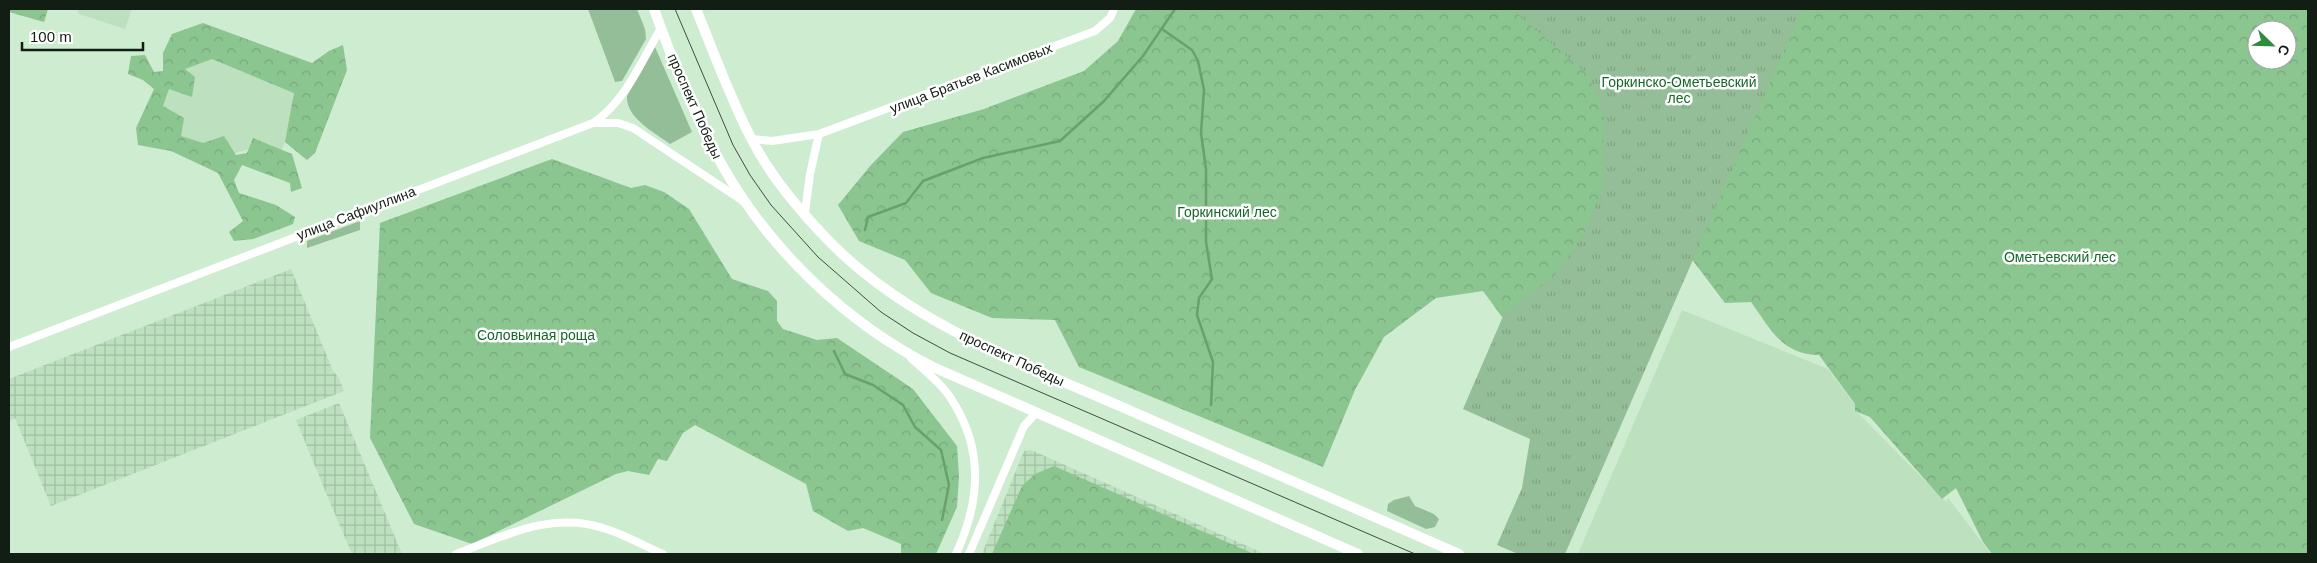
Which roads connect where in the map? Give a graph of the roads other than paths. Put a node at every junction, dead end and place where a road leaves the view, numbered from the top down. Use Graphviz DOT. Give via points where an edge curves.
graph roads {
  1 [pos="654,9"];
  2 [pos="696,9"];
  3 [pos="1114,9"];
  4 [pos="661,28"];
  5 [pos="593,123"];
  6 [pos="819,134"];
  7 [pos="752,139"];
  8 [pos="746,203"];
  9 [pos="805,213"];
  10 [pos="9,347"];
  11 [pos="906,353"];
  12 [pos="1037,412"];
  13 [pos="456,554"];
  14 [pos="663,554"];
  15 [pos="956,554"];
  16 [pos="969,554"];
  17 [pos="1358,554"];
  18 [pos="1459,554"];
  1 -- 4 [label="main road, проспект Победы"];
  2 -- 7 [label="main road, проспект Победы"];
  3 -- 6 [label="street, улица Братьев Касимовых" via="1110,18 1096,31"];
  4 -- 5 [label="street, улица Сафиуллина" via="619,99"];
  4 -- 8 [label="main road, проспект Победы" via="690,101 722,165"];
  5 -- 8 [label="street" via="618,123 633,128"];
  5 -- 10 [label="street, улица Сафиуллина"];
  6 -- 7 [label="street, улица Братьев Касимовых" via="772,141"];
  6 -- 9 [label="street"];
  7 -- 9 [label="main road, проспект Победы"];
  8 -- 11 [label="main road, проспект Победы" via="805,274 839,305"];
  9 -- 18 [label="main road, проспект Победы" via="836,248 885,289 952,330 1034,369"];
  11 -- 12 [label="main road, проспект Победы"];
  11 -- 15 [label="street" via="949,396 974,450 977,483 971,514"];
  12 -- 16 [label="street" via="1024,426"];
  12 -- 17 [label="main road, проспект Победы"];
  13 -- 14 [label="street" via="540,524 566,522 603,528"];
}
